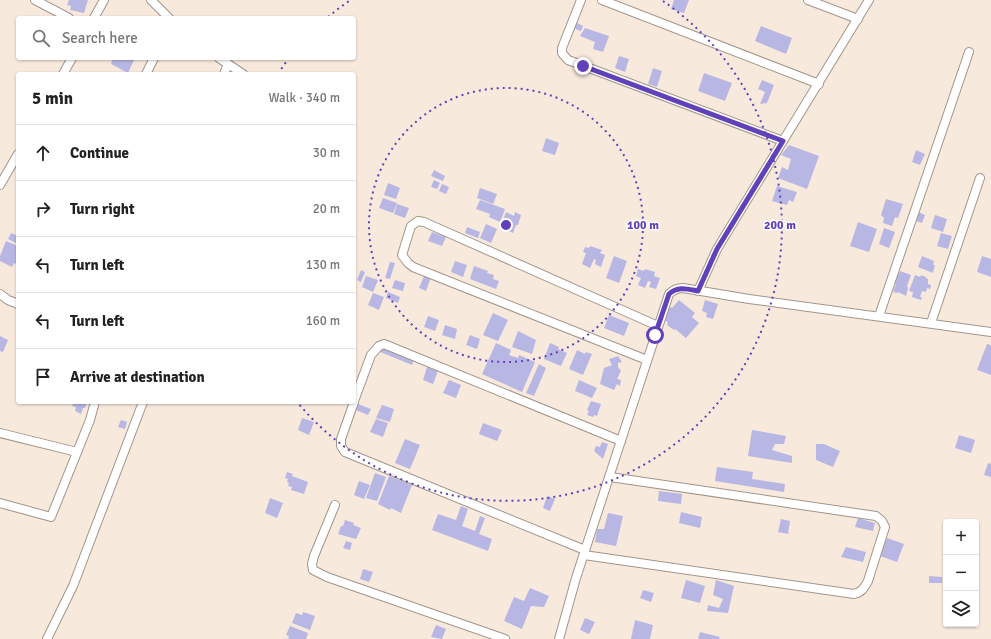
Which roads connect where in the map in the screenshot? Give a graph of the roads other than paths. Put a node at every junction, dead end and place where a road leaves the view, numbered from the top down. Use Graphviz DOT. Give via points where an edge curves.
graph roads {
  1 [pos="35,0"];
  2 [pos="104,0"];
  3 [pos="151,0"];
  4 [pos="581,0"];
  5 [pos="602,0"];
  6 [pos="808,0"];
  7 [pos="870,0"];
  8 [pos="65,16"];
  9 [pos="95,16"];
  10 [pos="167,16"];
  11 [pos="858,19"];
  12 [pos="970,52"];
  13 [pos="71,60"];
  14 [pos="153,60"];
  15 [pos="223,60"];
  16 [pos="228,64"];
  17 [pos="65,72"];
  18 [pos="147,72"];
  19 [pos="225,72"];
  20 [pos="240,72"];
  21 [pos="818,84"];
  22 [pos="783,141"];
  23 [pos="16,157"];
  24 [pos="980,178"];
  25 [pos="0,185"];
  26 [pos="698,291"];
  27 [pos="0,294"];
  28 [pos="16,303"];
  29 [pos="879,316"];
  30 [pos="931,323"];
  31 [pos="658,326"];
  32 [pos="991,332"];
  33 [pos="647,360"];
  34 [pos="356,396"];
  35 [pos="94,404"];
  36 [pos="142,404"];
  37 [pos="353,404"];
  38 [pos="0,433"];
  39 [pos="621,441"];
  40 [pos="77,452"];
  41 [pos="610,477"];
  42 [pos="0,503"];
  43 [pos="335,505"];
  44 [pos="585,552"];
  45 [pos="47,639"];
  46 [pos="505,639"];
  47 [pos="559,639"];
  1 -- 8 [label="street"];
  2 -- 9 [label="street"];
  3 -- 10 [label="street"];
  4 -- 22 [label="street" via="562,48 562,53 568,60"];
  5 -- 21 [label="street"];
  6 -- 11 [label="street"];
  7 -- 11 [label="street"];
  11 -- 21 [label="street"];
  12 -- 29 [label="street"];
  13 -- 17 [label="street"];
  14 -- 18 [label="street"];
  15 -- 16 [label="street"];
  16 -- 19 [label="street"];
  16 -- 20 [label="street"];
  21 -- 22 [label="street"];
  22 -- 26 [label="street" via="717,249"];
  23 -- 25 [label="street"];
  24 -- 30 [label="street"];
  26 -- 29 [label="street"];
  26 -- 31 [label="street" via="678,288 673,290 669,294"];
  27 -- 28 [label="street"];
  29 -- 30 [label="street"];
  30 -- 32 [label="street"];
  31 -- 33 [label="street"];
  31 -- 33 [label="street" via="424,222 418,221 411,226 402,255 413,267"];
  33 -- 39 [label="street"];
  34 -- 39 [label="street" via="371,355 384,344"];
  35 -- 40 [label="street"];
  36 -- 45 [label="street" via="73,586"];
  37 -- 44 [label="street" via="341,439 341,446 345,452"];
  38 -- 40 [label="street"];
  39 -- 41 [label="street"];
  40 -- 42 [label="street" via="51,517"];
  41 -- 44 [label="street"];
  41 -- 44 [label="street" via="876,516 885,527 868,581 863,589 854,594"];
  43 -- 46 [label="street" via="314,556 313,570"];
  44 -- 47 [label="street"];
}
